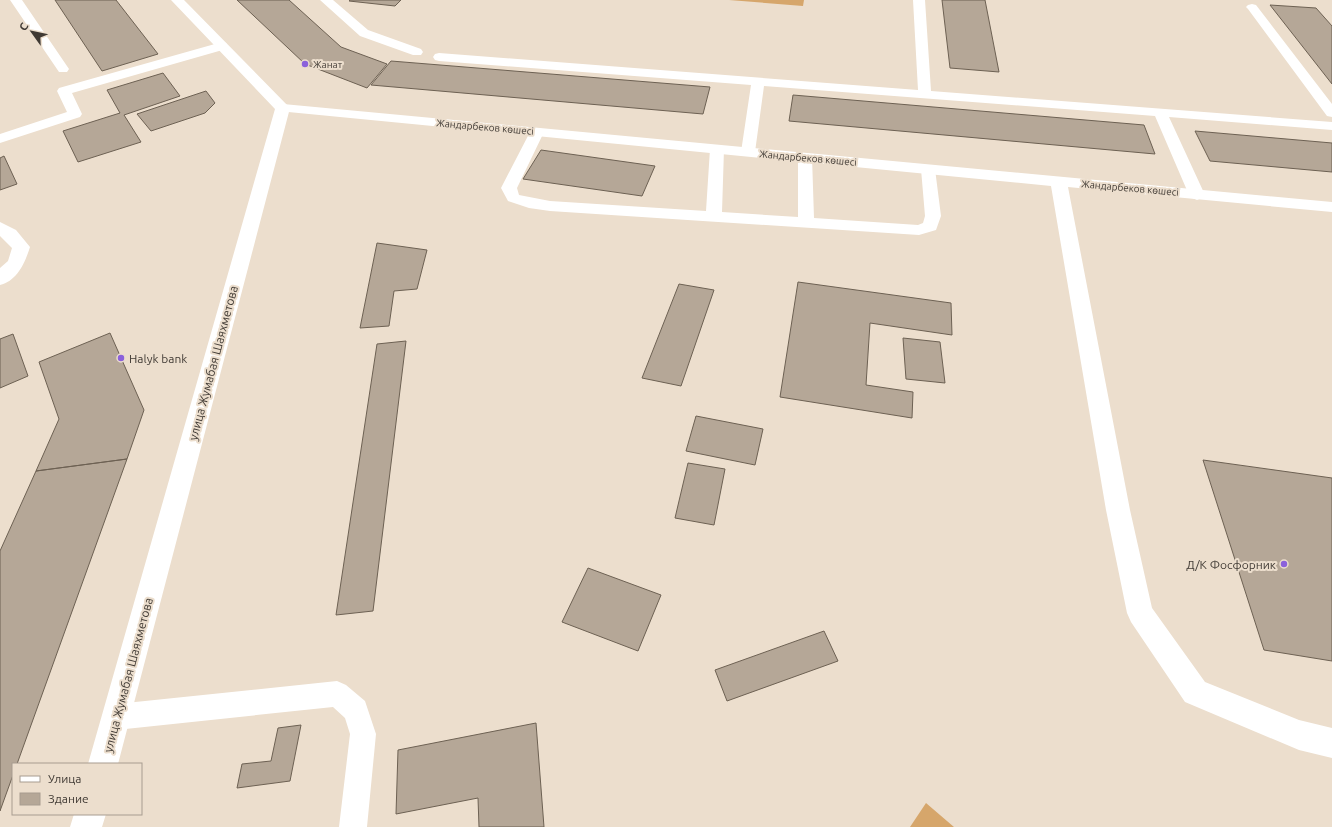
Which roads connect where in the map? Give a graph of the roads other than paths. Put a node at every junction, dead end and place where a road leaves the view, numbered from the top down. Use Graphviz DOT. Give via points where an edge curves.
graph roads {
  1 [pos="16,0"];
  2 [pos="177,0"];
  3 [pos="326,0"];
  4 [pos="919,0"];
  5 [pos="1252,7"];
  6 [pos="222,46"];
  7 [pos="417,52"];
  8 [pos="439,58"];
  9 [pos="63,70"];
  10 [pos="758,82"];
  11 [pos="925,94"];
  12 [pos="283,108"];
  13 [pos="1160,112"];
  14 [pos="1332,112"];
  15 [pos="1332,126"];
  16 [pos="538,132"];
  17 [pos="0,139"];
  18 [pos="717,149"];
  19 [pos="748,152"];
  20 [pos="805,158"];
  21 [pos="928,169"];
  22 [pos="1059,182"];
  23 [pos="1197,195"];
  24 [pos="1332,207"];
  25 [pos="714,217"];
  26 [pos="806,223"];
  27 [pos="0,228"];
  28 [pos="0,279"];
  29 [pos="116,717"];
  30 [pos="1332,743"];
  31 [pos="103,763"];
  32 [pos="90,815"];
  33 [pos="86,827"];
  34 [pos="353,827"];
  1 -- 9 [label="lane"];
  2 -- 6 [label="street"];
  3 -- 7 [label="lane" via="364,33"];
  4 -- 11 [label="lane"];
  5 -- 14 [label="lane"];
  6 -- 12 [label="street"];
  6 -- 17 [label="lane" via="64,91 75,114"];
  8 -- 10 [label="lane"];
  10 -- 11 [label="lane"];
  10 -- 19 [label="lane"];
  11 -- 13 [label="lane"];
  12 -- 16 [label="street, Жандарбеков көшесі"];
  12 -- 29 [label="street, улица Жумабая Шаяхметова"];
  13 -- 15 [label="lane"];
  13 -- 23 [label="lane"];
  16 -- 18 [label="street, Жандарбеков көшесі"];
  16 -- 25 [label="lane" via="509,188 513,198 550,206"];
  18 -- 19 [label="street, Жандарбеков көшесі"];
  18 -- 25 [label="lane"];
  19 -- 20 [label="street, Жандарбеков көшесі"];
  20 -- 21 [label="street, Жандарбеков көшесі"];
  20 -- 26 [label="lane"];
  21 -- 22 [label="street, Жандарбеков көшесі"];
  21 -- 26 [label="lane" via="933,216 930,226 919,230"];
  22 -- 23 [label="street, Жандарбеков көшесі"];
  22 -- 30 [label="street" via="1118,510 1140,613 1195,692 1299,735"];
  23 -- 24 [label="street, Жандарбеков көшесі"];
  25 -- 26 [label="lane"];
  27 -- 28 [label="street" via="10,234 21,248 16,262"];
  29 -- 31 [label="street, улица Жумабая Шаяхметова"];
  29 -- 34 [label="lane" via="336,694 356,710 363,734"];
  32 -- 33 [label="street"];
}
